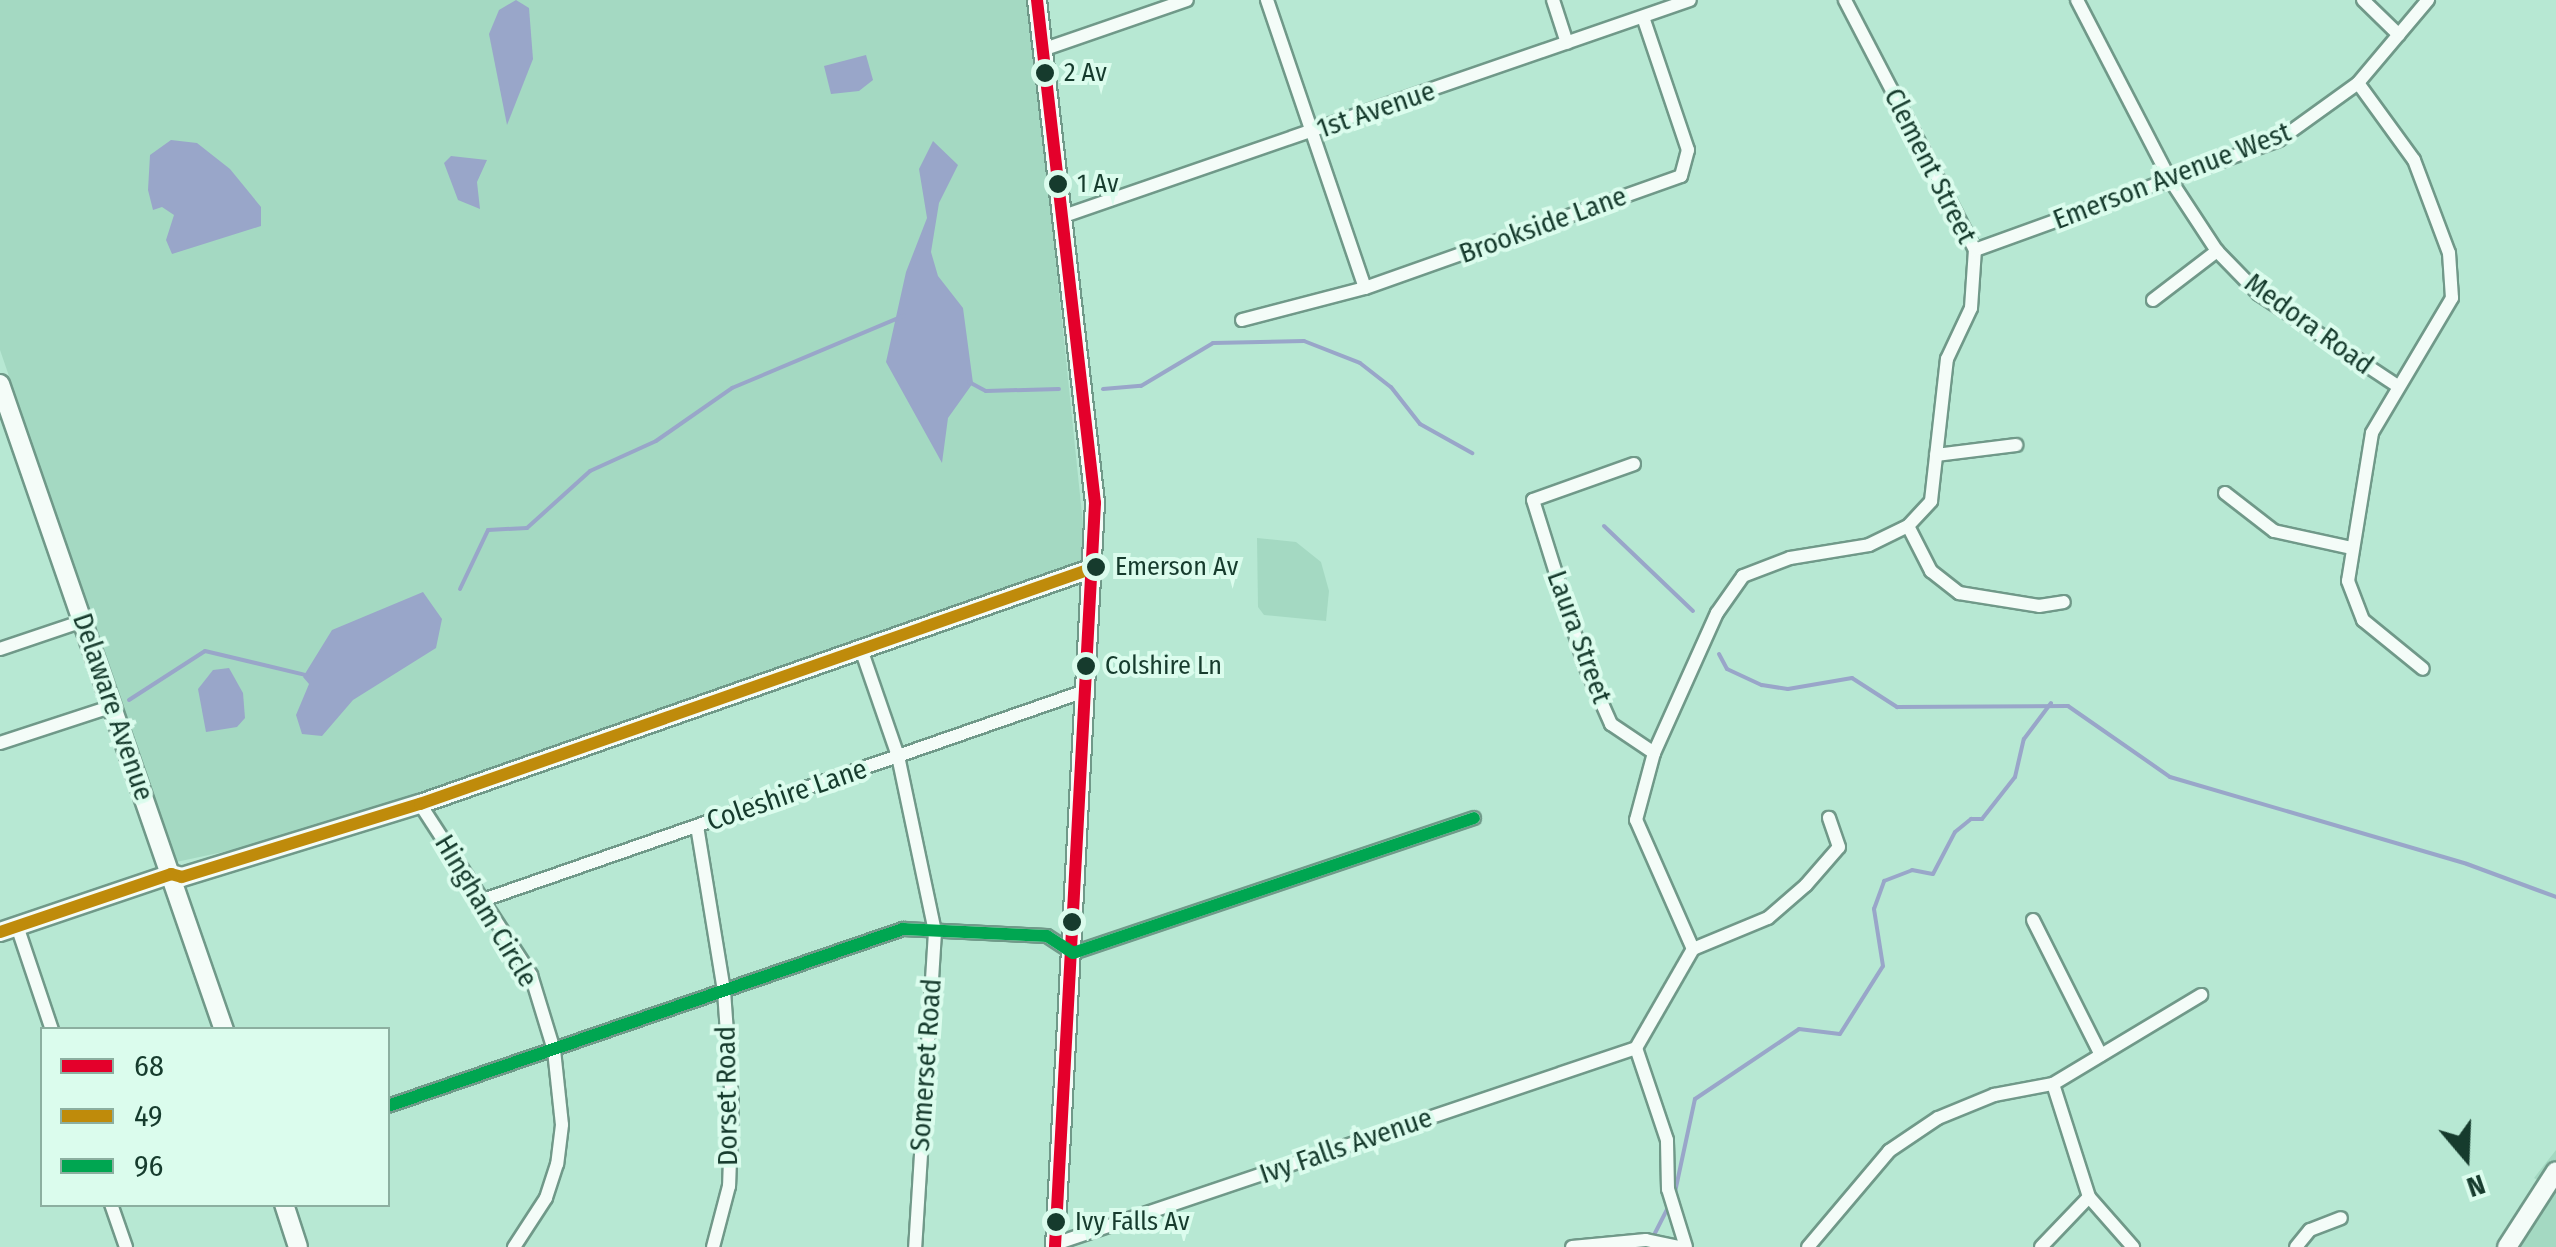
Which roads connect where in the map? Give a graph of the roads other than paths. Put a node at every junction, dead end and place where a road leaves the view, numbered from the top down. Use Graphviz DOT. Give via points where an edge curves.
graph roads {
  1 [pos="1037,0"];
  2 [pos="1186,0"];
  3 [pos="1267,0"];
  4 [pos="1553,0"];
  5 [pos="1690,0"];
  6 [pos="1846,0"];
  7 [pos="2078,0"];
  8 [pos="2363,0"];
  9 [pos="2428,0"];
  10 [pos="1643,16"];
  11 [pos="2399,35"];
  12 [pos="1568,43"];
  13 [pos="1042,50"];
  14 [pos="2358,83"];
  15 [pos="1312,132"];
  16 [pos="2171,181"];
  17 [pos="1061,217"];
  18 [pos="1974,250"];
  19 [pos="2217,250"];
  20 [pos="1366,288"];
  21 [pos="2153,300"];
  22 [pos="1242,320"];
  23 [pos="0,384"];
  24 [pos="2396,385"];
  25 [pos="2016,444"];
  26 [pos="1936,454"];
  27 [pos="1634,464"];
  28 [pos="2225,493"];
  29 [pos="1908,526"];
  30 [pos="2352,548"];
  31 [pos="1096,567"];
  32 [pos="2064,602"];
  33 [pos="83,622"];
  34 [pos="0,649"];
  35 [pos="862,652"];
  36 [pos="2423,669"];
  37 [pos="1088,690"];
  38 [pos="113,706"];
  39 [pos="0,744"];
  40 [pos="1654,753"];
  41 [pos="898,756"];
  42 [pos="420,804"];
  43 [pos="1474,818"];
  44 [pos="1830,818"];
  45 [pos="698,826"];
  46 [pos="172,874"];
  47 [pos="486,899"];
  48 [pos="2034,920"];
  49 [pos="8,929"];
  50 [pos="935,932"];
  51 [pos="1693,949"];
  52 [pos="1072,953"];
  53 [pos="724,991"];
  54 [pos="2201,994"];
  55 [pos="51,1027"];
  56 [pos="223,1027"];
  57 [pos="1636,1048"];
  58 [pos="554,1050"];
  59 [pos="2101,1055"];
  60 [pos="2053,1084"];
  61 [pos="390,1105"];
  62 [pos="2556,1170"];
  63 [pos="2089,1197"];
  64 [pos="112,1207"];
  65 [pos="285,1207"];
  66 [pos="2341,1218"];
  67 [pos="1055,1246"];
  68 [pos="126,1247"];
  69 [pos="298,1247"];
  70 [pos="514,1247"];
  71 [pos="713,1247"];
  72 [pos="915,1247"];
  73 [pos="1572,1247"];
  74 [pos="1678,1247"];
  75 [pos="1686,1247"];
  76 [pos="1808,1247"];
  77 [pos="2042,1247"];
  78 [pos="2133,1247"];
  79 [pos="2296,1247"];
  80 [pos="2508,1247"];
  1 -- 13 [label="street"];
  2 -- 13 [label="street"];
  3 -- 15 [label="street"];
  4 -- 12 [label="street"];
  5 -- 10 [label="street, 1st Avenue"];
  6 -- 18 [label="street, Clement Street"];
  7 -- 16 [label="street, Medora Road"];
  8 -- 11 [label="street"];
  9 -- 11 [label="street"];
  10 -- 12 [label="street, 1st Avenue"];
  10 -- 20 [label="street, Brookside Lane" via="1688,150 1681,176"];
  11 -- 14 [label="street, Emerson Avenue West"];
  12 -- 15 [label="street, 1st Avenue"];
  13 -- 17 [label="street"];
  14 -- 16 [label="street, Emerson Avenue West" via="2279,140"];
  14 -- 24 [label="street" via="2414,160 2449,253 2452,298"];
  15 -- 17 [label="street, 1st Avenue"];
  15 -- 20 [label="street"];
  16 -- 18 [label="street, Emerson Avenue West"];
  16 -- 19 [label="street, Medora Road"];
  17 -- 31 [label="street" via="1093,485"];
  18 -- 26 [label="street, Clement Street" via="1971,308 1947,360"];
  19 -- 21 [label="street"];
  19 -- 24 [label="street, Medora Road" via="2258,294"];
  20 -- 22 [label="street, Brookside Lane"];
  23 -- 33 [label="street, Delaware Avenue"];
  24 -- 30 [label="street" via="2372,433"];
  25 -- 26 [label="street"];
  26 -- 29 [label="street, Clement Street" via="1931,502"];
  27 -- 40 [label="street, Laura Street" via="1533,500 1584,664 1612,724"];
  28 -- 30 [label="street" via="2266,528"];
  29 -- 32 [label="street" via="1931,571 1959,593 2038,606"];
  29 -- 40 [label="street" via="1870,545 1790,558 1743,576 1717,613"];
  30 -- 36 [label="street" via="2348,581 2364,620"];
  31 -- 35 [label="street"];
  31 -- 37 [label="street"];
  33 -- 34 [label="street"];
  33 -- 38 [label="street, Delaware Avenue"];
  35 -- 41 [label="street, Somerset Road"];
  35 -- 42 [label="street"];
  37 -- 41 [label="street, Coleshire Lane"];
  37 -- 52 [label="street"];
  38 -- 39 [label="street"];
  38 -- 46 [label="street, Delaware Avenue"];
  40 -- 51 [label="street" via="1636,820"];
  41 -- 45 [label="street, Coleshire Lane"];
  41 -- 50 [label="street, Somerset Road"];
  42 -- 46 [label="street" via="182,878"];
  42 -- 47 [label="street, Hingham Circle"];
  43 -- 52 [label="street"];
  44 -- 51 [label="street" via="1840,847 1806,885 1768,918"];
  45 -- 47 [label="street, Coleshire Lane"];
  45 -- 53 [label="street, Dorset Road"];
  46 -- 49 [label="street"];
  46 -- 56 [label="street, Delaware Avenue"];
  47 -- 58 [label="street, Hingham Circle" via="531,976"];
  48 -- 59 [label="street"];
  49 -- 55 [label="street"];
  50 -- 52 [label="street" via="1047,936"];
  50 -- 53 [label="street" via="903,930"];
  50 -- 72 [label="street, Somerset Road"];
  51 -- 57 [label="street"];
  52 -- 67 [label="street"];
  53 -- 58 [label="street"];
  53 -- 71 [label="street, Dorset Road" via="730,1169"];
  54 -- 59 [label="street"];
  57 -- 67 [label="street, Ivy Falls Avenue"];
  57 -- 75 [label="street" via="1666,1140 1668,1190"];
  58 -- 61 [label="street"];
  58 -- 70 [label="street, Hingham Circle" via="562,1125 557,1164 546,1198"];
  59 -- 60 [label="street"];
  60 -- 63 [label="street"];
  60 -- 76 [label="street" via="1994,1095 1938,1118 1888,1151"];
  62 -- 80 [label="street"];
  63 -- 77 [label="street"];
  63 -- 78 [label="street"];
  64 -- 68 [label="street"];
  65 -- 69 [label="street"];
  66 -- 79 [label="street" via="2310,1230"];
  73 -- 74 [label="street" via="1646,1240"];
}
